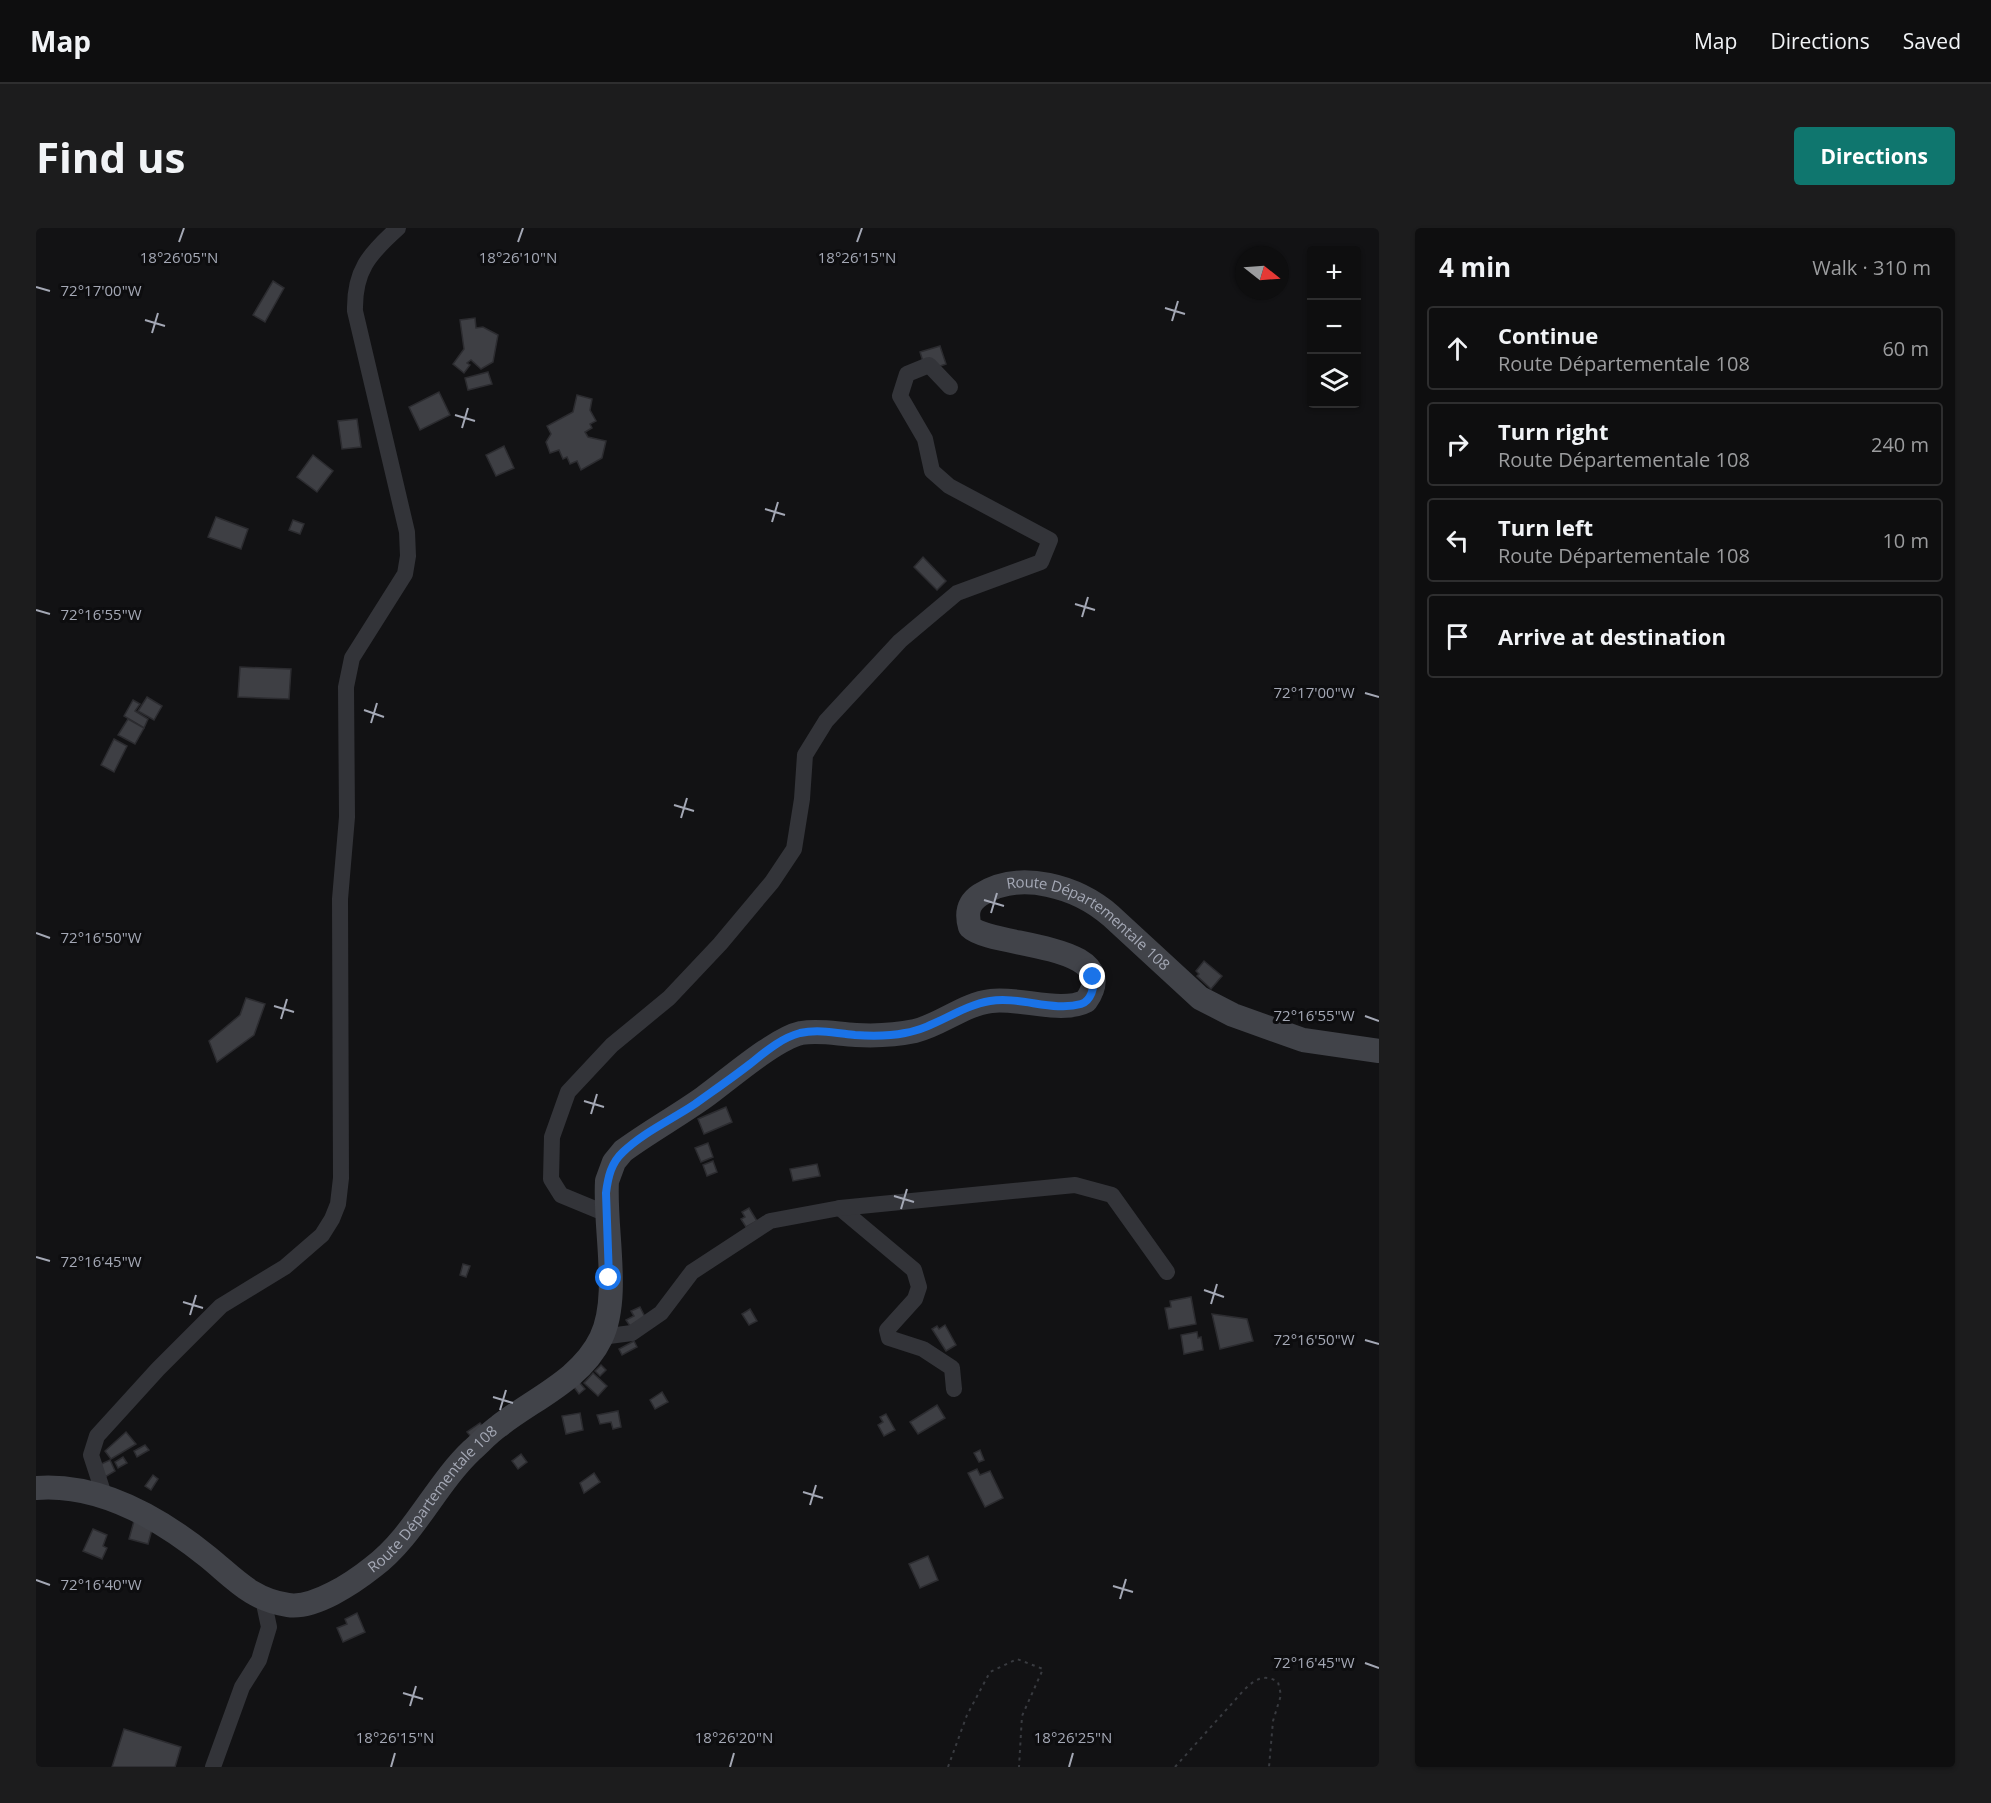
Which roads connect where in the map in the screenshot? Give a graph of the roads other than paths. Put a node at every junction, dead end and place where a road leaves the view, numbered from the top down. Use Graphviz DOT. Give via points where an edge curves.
graph roads {
  1 [pos="398,228"];
  2 [pos="950,387"];
  3 [pos="1379,1051"];
  4 [pos="840,1208"];
  5 [pos="606,1214"];
  6 [pos="1167,1272"];
  7 [pos="601,1337"];
  8 [pos="954,1389"];
  9 [pos="36,1488"];
  10 [pos="105,1498"];
  11 [pos="263,1599"];
  12 [pos="213,1767"];
  1 -- 10 [label="street" via="378,246 361,271 354,291 355,311 406,532 408,556 405,574 352,658 346,687 347,817 340,899 338,1204 322,1235 285,1267 221,1306 97,1436 91,1455"];
  2 -- 5 [label="street" via="929,365 907,374 900,396 925,439 932,471 950,486 1050,540 1041,562 957,593 900,641 826,721 806,755 794,849 772,882 669,998 612,1046 568,1092 552,1137 552,1179 561,1196"];
  3 -- 5 [label="main road, Route Départementale 108" via="1303,1040 1233,1015 1200,998 1101,907 1041,883 1014,883 976,898 968,909 970,927 1078,960 1089,969 1094,982 1086,1001 1058,1005 990,1001 902,1034 826,1032 788,1038 623,1152 610,1172"];
  4 -- 6 [label="street" via="1075,1185 1112,1195"];
  4 -- 7 [label="street" via="770,1221 692,1272 660,1313 632,1333"];
  4 -- 8 [label="street" via="914,1270 919,1287 915,1299 887,1330 889,1338 923,1348 952,1368"];
  5 -- 7 [label="main road, Route Départementale 108" via="609,1315"];
  7 -- 11 [label="main road, Route Départementale 108" via="594,1350 557,1387 499,1425 457,1465 404,1537 376,1565 312,1603 297,1606"];
  9 -- 10 [label="main road, Route Départementale 108" via="69,1488"];
  10 -- 11 [label="main road, Route Départementale 108" via="182,1537 242,1587"];
  11 -- 12 [label="street" via="269,1627"];
}
